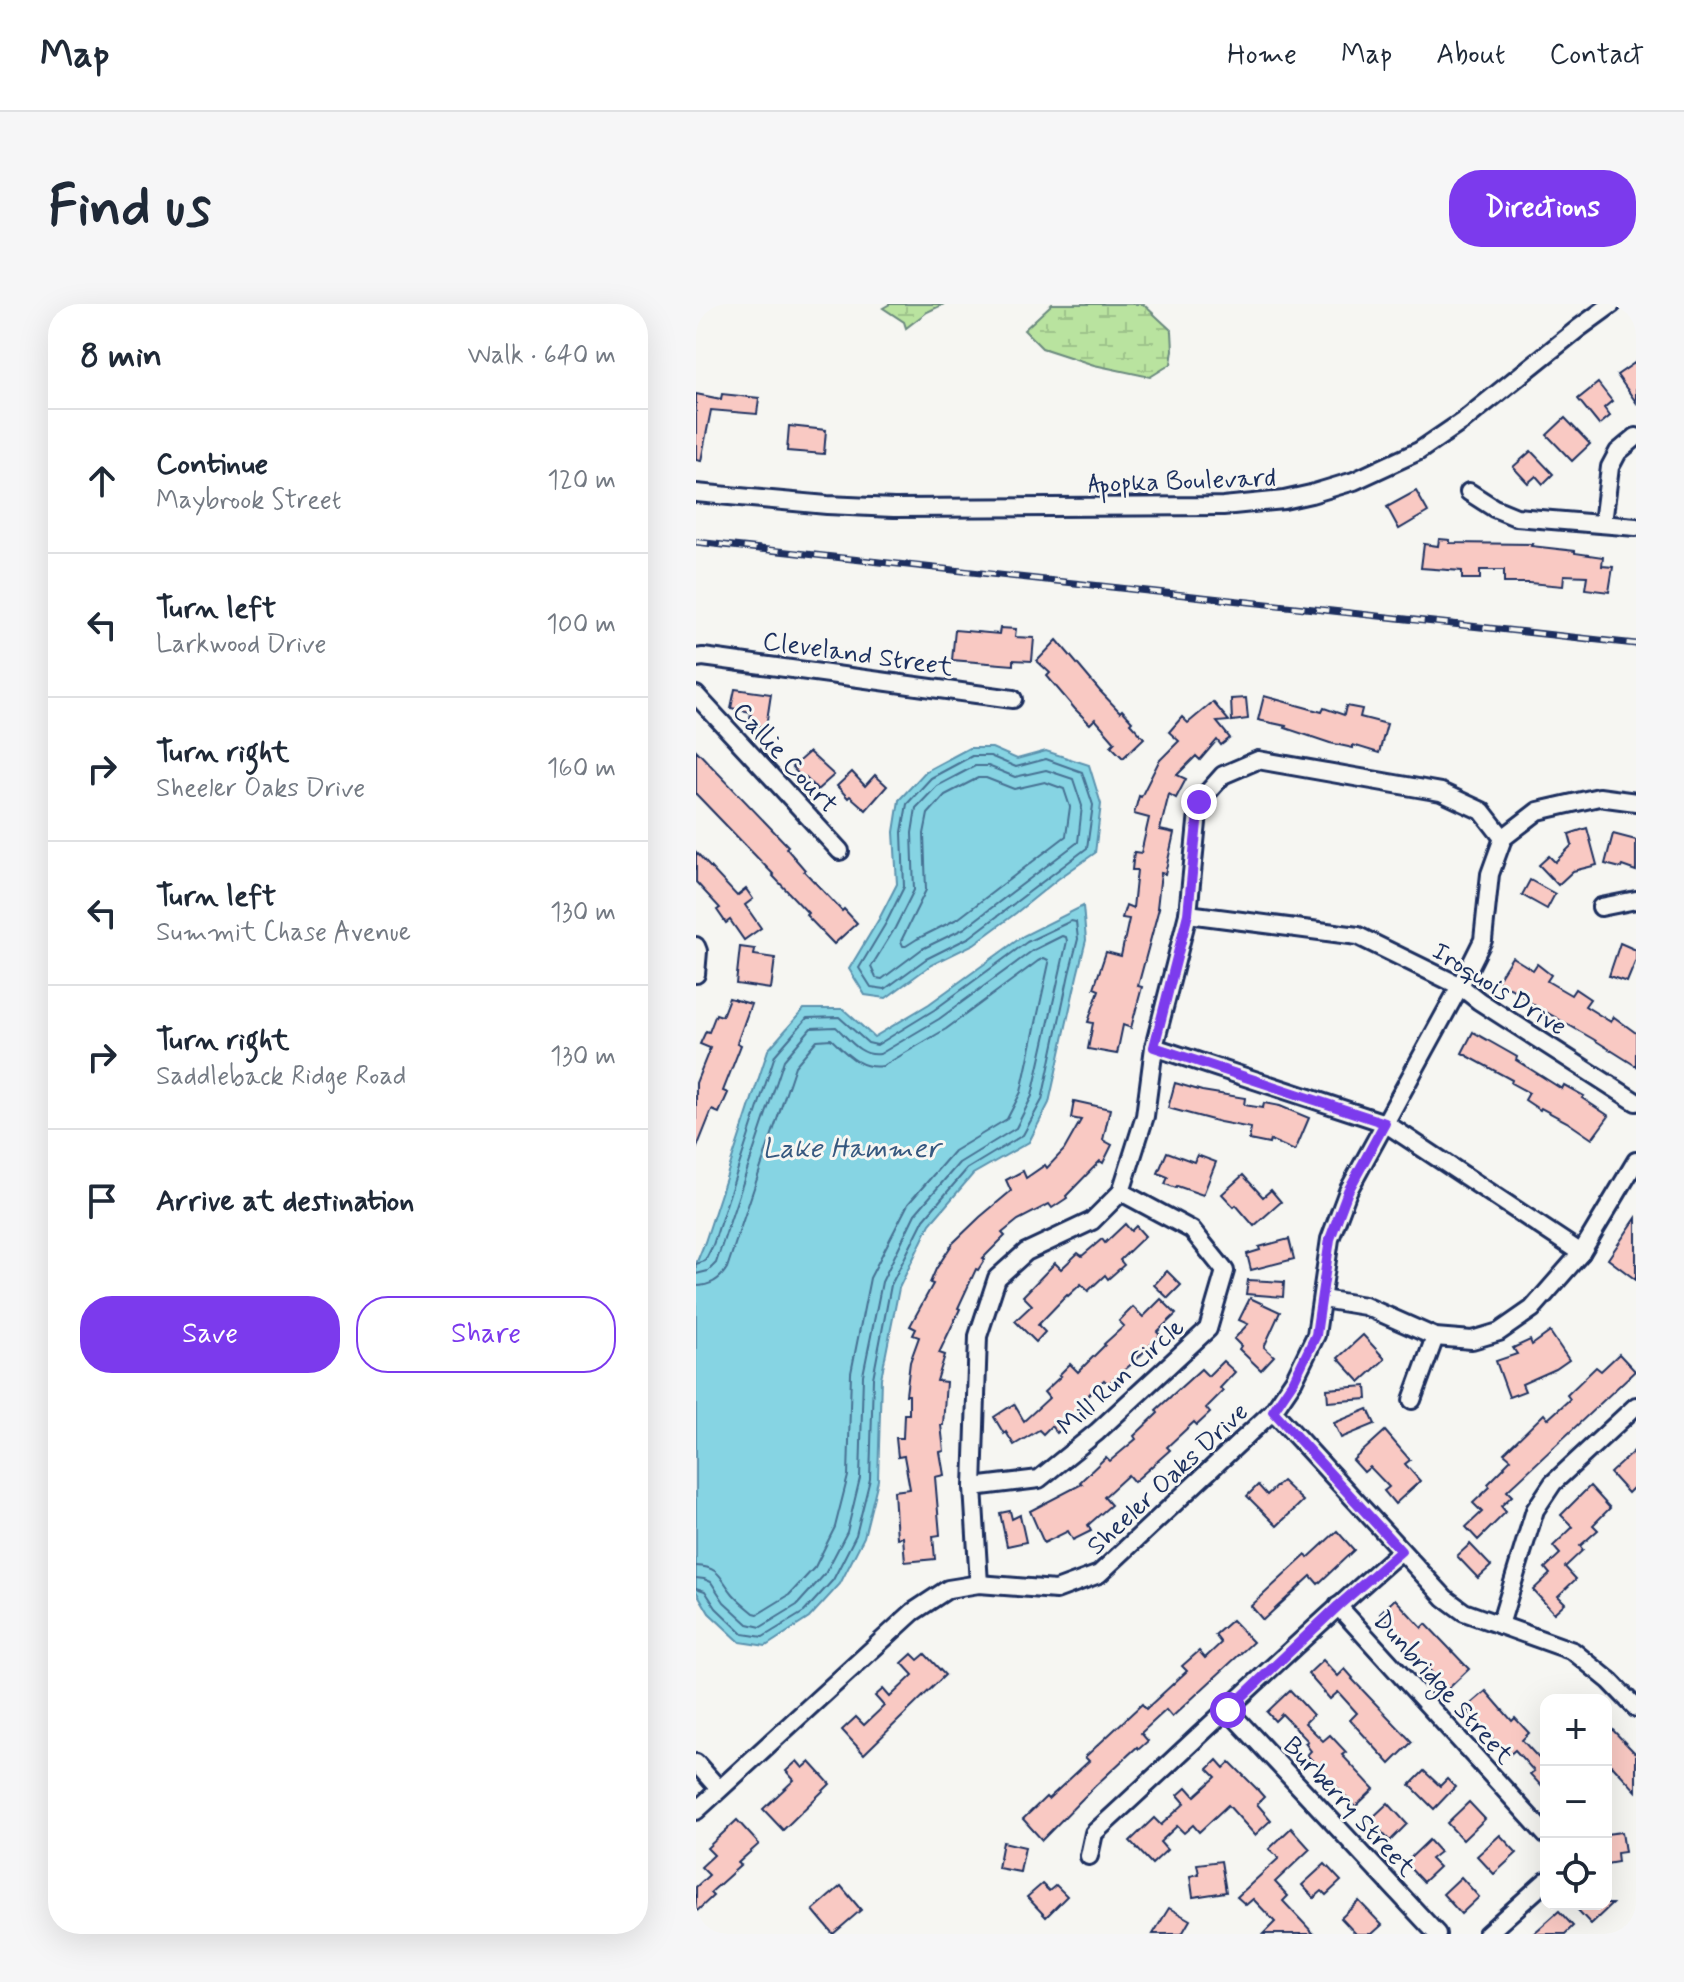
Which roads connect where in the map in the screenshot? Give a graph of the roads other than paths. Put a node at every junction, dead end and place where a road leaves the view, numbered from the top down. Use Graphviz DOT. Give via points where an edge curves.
graph roads {
  1 [pos="1612,304"];
  2 [pos="1636,437"];
  3 [pos="1469,492"];
  4 [pos="696,493"];
  5 [pos="1603,523"];
  6 [pos="1636,527"];
  7 [pos="696,658"];
  8 [pos="696,695"];
  9 [pos="1013,699"];
  10 [pos="1636,802"];
  11 [pos="1503,838"];
  12 [pos="840,851"];
  13 [pos="1636,900"];
  14 [pos="1601,907"];
  15 [pos="1188,914"];
  16 [pos="696,946"];
  17 [pos="696,974"];
  18 [pos="1460,986"];
  19 [pos="1154,1047"];
  20 [pos="1636,1102"];
  21 [pos="1385,1123"];
  22 [pos="1636,1161"];
  23 [pos="1121,1192"];
  24 [pos="1581,1253"];
  25 [pos="1322,1299"];
  26 [pos="1435,1337"];
  27 [pos="1412,1400"];
  28 [pos="1636,1406"];
  29 [pos="1273,1411"];
  30 [pos="973,1487"];
  31 [pos="1401,1551"];
  32 [pos="979,1584"];
  33 [pos="1338,1606"];
  34 [pos="1500,1625"];
  35 [pos="1636,1708"];
  36 [pos="1228,1710"];
  37 [pos="696,1763"];
  38 [pos="719,1789"];
  39 [pos="696,1811"];
  40 [pos="1540,1828"];
  41 [pos="1089,1856"];
  42 [pos="1540,1886"];
  43 [pos="1437,1934"];
  44 [pos="1487,1934"];
  1 -- 4 [label="street, Apopka Boulevard" via="1419,451 1354,481 1297,497 1223,506 941,508 839,506"];
  2 -- 5 [label="street" via="1610,467"];
  3 -- 5 [label="street" via="1516,517"];
  5 -- 6 [label="street"];
  7 -- 9 [label="street, Cleveland Street"];
  8 -- 12 [label="street, Callie Court"];
  10 -- 11 [label="street" via="1599,797 1538,811"];
  11 -- 15 [label="street" via="1482,811 1441,792 1258,760 1223,775 1199,802"];
  11 -- 18 [label="street, Sheeler Oaks Drive" via="1490,874 1483,940"];
  13 -- 14 [label="street"];
  15 -- 18 [label="street, Iroquois Drive" via="1358,936"];
  15 -- 19 [label="street"];
  16 -- 17 [label="street"];
  18 -- 20 [label="street, Iroquois Drive"];
  18 -- 21 [label="street, Sheeler Oaks Drive"];
  19 -- 21 [label="street"];
  19 -- 23 [label="street" via="1145,1116"];
  21 -- 24 [label="street"];
  21 -- 25 [label="street, Sheeler Oaks Drive" via="1348,1191 1330,1239"];
  22 -- 24 [label="street"];
  23 -- 30 [label="street" via="1092,1221 1026,1252 997,1278 978,1336"];
  23 -- 30 [label="street, Mill Run Circle" via="1192,1230 1225,1271 1208,1329 1039,1479"];
  24 -- 26 [label="street" via="1532,1309 1499,1332 1472,1340"];
  25 -- 26 [label="street" via="1365,1306"];
  25 -- 29 [label="street, Sheeler Oaks Drive" via="1316,1335"];
  26 -- 27 [label="street"];
  28 -- 34 [label="street" via="1553,1483 1535,1510"];
  29 -- 31 [label="street"];
  29 -- 32 [label="street, Sheeler Oaks Drive" via="1099,1574 1056,1590"];
  30 -- 32 [label="street"];
  31 -- 33 [label="street"];
  31 -- 34 [label="street" via="1445,1598 1464,1612"];
  32 -- 38 [label="street, Sheeler Oaks Drive" via="948,1589 913,1612"];
  33 -- 36 [label="street"];
  33 -- 40 [label="street, Dunbridge Street"];
  34 -- 35 [label="street" via="1573,1651"];
  36 -- 41 [label="street" via="1094,1833"];
  36 -- 43 [label="street, Burberry Street"];
  37 -- 38 [label="street"];
  38 -- 39 [label="street, Sheeler Oaks Drive"];
  42 -- 44 [label="street"];
}
